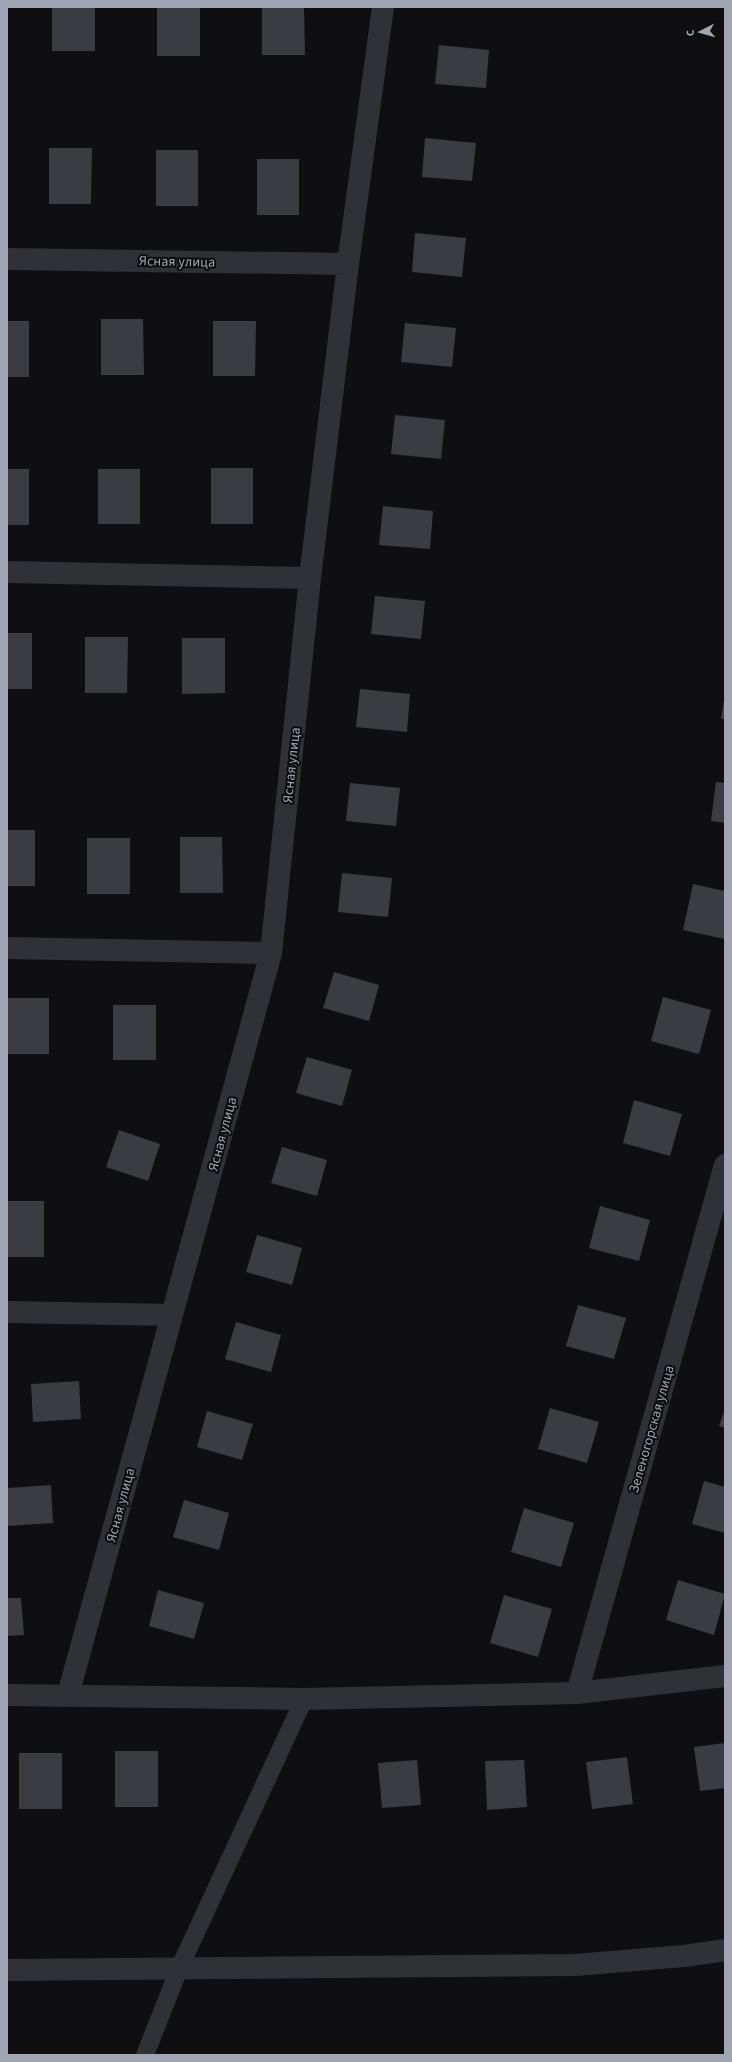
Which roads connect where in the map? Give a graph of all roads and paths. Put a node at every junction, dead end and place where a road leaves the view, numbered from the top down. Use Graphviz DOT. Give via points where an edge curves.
graph roads {
  1 [pos="383,7"];
  2 [pos="7,259"];
  3 [pos="348,264"];
  4 [pos="7,572"];
  5 [pos="310,578"];
  6 [pos="7,948"];
  7 [pos="271,953"];
  8 [pos="725,1165"];
  9 [pos="7,1312"];
  10 [pos="172,1315"];
  11 [pos="725,1676"];
  12 [pos="578,1693"];
  13 [pos="7,1695"];
  14 [pos="68,1696"];
  15 [pos="304,1699"];
  16 [pos="725,1950"];
  17 [pos="179,1969"];
  18 [pos="7,1970"];
  19 [pos="145,2055"];
  1 -- 3 [label="street, Ясная улица"];
  2 -- 3 [label="street, Ясная улица"];
  3 -- 5 [label="street, Ясная улица"];
  4 -- 5 [label="street"];
  5 -- 7 [label="street, Ясная улица"];
  6 -- 7 [label="street"];
  7 -- 10 [label="street, Ясная улица"];
  8 -- 12 [label="street, Зеленогорская улица"];
  9 -- 10 [label="street"];
  10 -- 14 [label="street, Ясная улица"];
  11 -- 12 [label="street"];
  12 -- 15 [label="street"];
  13 -- 14 [label="street"];
  14 -- 15 [label="street"];
  15 -- 17 [label="lane"];
  16 -- 17 [label="street" via="575,1965"];
  17 -- 18 [label="street"];
  17 -- 19 [label="lane"];
}
